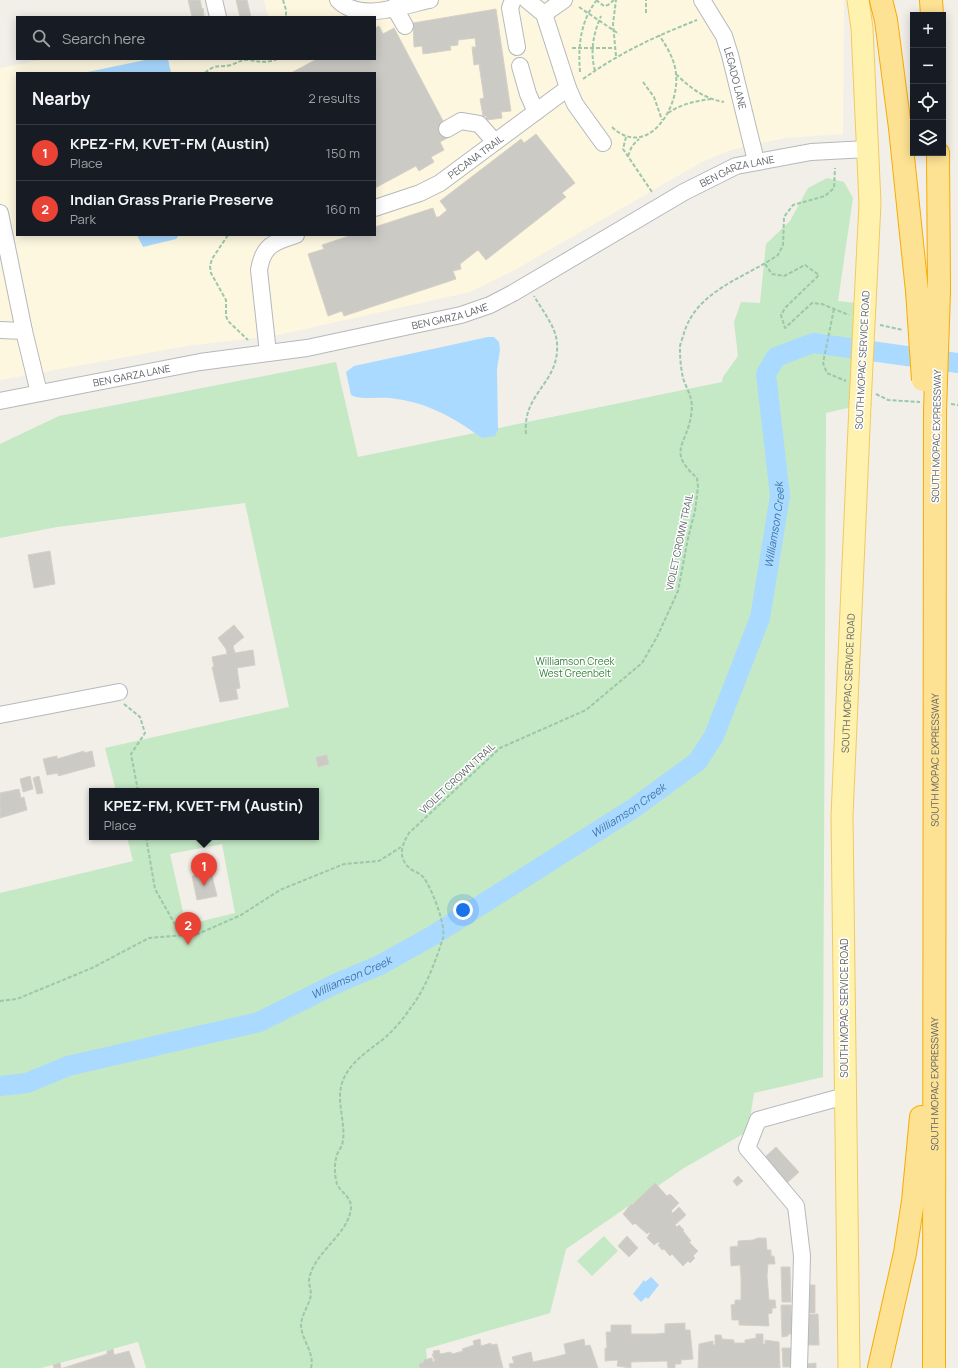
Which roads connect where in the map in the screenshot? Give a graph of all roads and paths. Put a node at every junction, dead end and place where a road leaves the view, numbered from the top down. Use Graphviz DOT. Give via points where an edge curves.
graph roads {
  1 [pos="214,0"];
  2 [pos="283,0"];
  3 [pos="338,0"];
  4 [pos="430,0"];
  5 [pos="513,0"];
  6 [pos="527,0"];
  7 [pos="564,0"];
  8 [pos="615,0"];
  9 [pos="646,0"];
  10 [pos="702,0"];
  11 [pos="858,0"];
  12 [pos="881,0"];
  13 [pos="930,0"];
  14 [pos="596,1"];
  15 [pos="394,7"];
  16 [pos="579,7"];
  17 [pos="932,12"];
  18 [pos="589,13"];
  19 [pos="646,13"];
  20 [pos="544,14"];
  21 [pos="218,16"];
  22 [pos="286,16"];
  23 [pos="601,16"];
  24 [pos="599,20"];
  25 [pos="697,20"];
  26 [pos="405,26"];
  27 [pos="613,30"];
  28 [pos="619,34"];
  29 [pos="659,35"];
  30 [pos="517,47"];
  31 [pos="579,47"];
  32 [pos="572,48"];
  33 [pos="592,48"];
  34 [pos="614,48"];
  35 [pos="616,56"];
  36 [pos="245,60"];
  37 [pos="245,60"];
  38 [pos="275,60"];
  39 [pos="520,66"];
  40 [pos="595,71"];
  41 [pos="206,72"];
  42 [pos="580,72"];
  43 [pos="676,74"];
  44 [pos="583,80"];
  45 [pos="643,82"];
  46 [pos="568,88"];
  47 [pos="713,99"];
  48 [pos="724,102"];
  49 [pos="536,112"];
  50 [pos="667,114"];
  51 [pos="662,120"];
  52 [pos="612,127"];
  53 [pos="447,129"];
  54 [pos="626,137"];
  55 [pos="639,139"];
  56 [pos="495,142"];
  57 [pos="604,143"];
  58 [pos="867,149"];
  59 [pos="628,156"];
  60 [pos="938,156"];
  61 [pos="756,161"];
  62 [pos="835,168"];
  63 [pos="652,192"];
  64 [pos="376,208"];
  65 [pos="0,213"];
  66 [pos="227,236"];
  67 [pos="294,236"];
  68 [pos="765,264"];
  69 [pos="928,291"];
  70 [pos="534,296"];
  71 [pos="859,310"];
  72 [pos="874,324"];
  73 [pos="0,330"];
  74 [pos="908,330"];
  75 [pos="24,332"];
  76 [pos="248,340"];
  77 [pos="268,354"];
  78 [pos="39,393"];
  79 [pos="0,401"];
  80 [pos="526,434"];
  81 [pos="116,693"];
  82 [pos="0,715"];
  83 [pos="137,788"];
  84 [pos="147,840"];
  85 [pos="401,847"];
  86 [pos="182,935"];
  87 [pos="0,1001"];
  88 [pos="933,1061"];
  89 [pos="845,1096"];
  90 [pos="311,1368"];
  91 [pos="799,1368"];
  92 [pos="849,1368"];
  93 [pos="879,1368"];
  94 [pos="934,1368"];
  1 -- 21 [label="street"];
  2 -- 22 [label="path"];
  3 -- 15 [label="street" via="346,7 364,12"];
  4 -- 15 [label="street"];
  5 -- 30 [label="street" via="510,8"];
  6 -- 20 [label="street"];
  7 -- 20 [label="street"];
  8 -- 14 [label="path" via="604,6"];
  8 -- 27 [label="path"];
  9 -- 19 [label="path"];
  10 -- 61 [label="street, LEGADO LANE" via="724,36"];
  11 -- 58 [label="main road, SOUTH MOPAC SERVICE ROAD" via="862,28"];
  12 -- 69 [label="highway"];
  13 -- 17 [label="highway"];
  14 -- 18 [label="path"];
  15 -- 26 [label="street"];
  16 -- 18 [label="path"];
  18 -- 24 [label="path"];
  18 -- 31 [label="path" via="581,32"];
  20 -- 46 [label="street"];
  23 -- 24 [label="path"];
  24 -- 27 [label="path"];
  24 -- 33 [label="path"];
  25 -- 29 [label="path"];
  27 -- 28 [label="path"];
  27 -- 34 [label="path"];
  29 -- 35 [label="path"];
  29 -- 43 [label="path" via="672,58"];
  31 -- 32 [label="path"];
  31 -- 33 [label="path"];
  31 -- 42 [label="path"];
  33 -- 34 [label="path"];
  33 -- 40 [label="path"];
  34 -- 35 [label="path"];
  35 -- 40 [label="path"];
  36 -- 41 [label="path" via="231,65 219,65"];
  37 -- 38 [label="path" via="258,63"];
  39 -- 49 [label="street"];
  40 -- 44 [label="path"];
  43 -- 47 [label="path" via="697,92"];
  43 -- 50 [label="path" via="674,96"];
  45 -- 51 [label="path" via="654,97"];
  46 -- 49 [label="street, PECANA TRAIL"];
  46 -- 57 [label="street" via="575,104"];
  47 -- 48 [label="path"];
  47 -- 50 [label="path" via="692,103"];
  49 -- 56 [label="street, PECANA TRAIL"];
  50 -- 51 [label="path"];
  51 -- 55 [label="path" via="648,135"];
  52 -- 54 [label="path"];
  53 -- 56 [label="street" via="461,121 479,124"];
  54 -- 55 [label="path"];
  54 -- 59 [label="path" via="623,149"];
  55 -- 59 [label="path" via="632,146"];
  56 -- 64 [label="street, PECANA TRAIL" via="431,189"];
  58 -- 61 [label="street, BEN GARZA LANE" via="811,152"];
  58 -- 71 [label="main road, SOUTH MOPAC SERVICE ROAD" via="870,203"];
  59 -- 63 [label="path"];
  60 -- 69 [label="highway, SOUTH MOPAC EXPRESSWAY"];
  61 -- 77 [label="street, BEN GARZA LANE" via="736,166 684,192 490,305 461,315"];
  62 -- 68 [label="path, VIOLET CROWN TRAIL" via="834,188 825,196 793,205 784,217 783,245 778,255"];
  65 -- 75 [label="street"];
  66 -- 76 [label="path" via="212,260 211,273 226,300 228,321"];
  67 -- 77 [label="street" via="269,246 258,270"];
  68 -- 71 [label="path" via="772,274 784,276 806,265 819,275 785,308 781,315 785,328 812,303"];
  68 -- 85 [label="path, VIOLET CROWN TRAIL" via="712,293 688,320 679,348 683,378 692,398 691,416 682,442 680,458 697,478 698,493 678,591 642,663 586,710 500,748 409,833"];
  69 -- 88 [label="highway, SOUTH MOPAC EXPRESSWAY, bridge" via="930,410 935,492"];
  70 -- 80 [label="path" via="554,330 557,342 553,371 529,405"];
  71 -- 89 [label="main road, SOUTH MOPAC SERVICE ROAD, bridge" via="860,404 842,816"];
  72 -- 74 [label="path"];
  73 -- 75 [label="street"];
  75 -- 78 [label="street"];
  77 -- 78 [label="street, BEN GARZA LANE" via="200,362"];
  78 -- 79 [label="street, BEN GARZA LANE"];
  81 -- 82 [label="street"];
  81 -- 83 [label="path" via="140,717 145,733 131,754"];
  84 -- 86 [label="path" via="155,889"];
  85 -- 86 [label="path" via="379,861 344,864 280,890 241,915 198,934"];
  85 -- 90 [label="path" via="402,859 410,869 423,876 432,892 442,923 443,936 428,979 410,1010 389,1034 362,1055 349,1070 341,1087 342,1145 336,1159 336,1174 338,1185 351,1205 350,1215 316,1262 309,1280 311,1295 301,1323 302,1335 310,1349"];
  86 -- 87 [label="path" via="150,938 92,968 18,999"];
  88 -- 93 [label="highway" via="920,1122 913,1201 905,1253"];
  88 -- 94 [label="highway, SOUTH MOPAC EXPRESSWAY"];
  89 -- 91 [label="street" via="758,1120 746,1148 796,1206 802,1256"];
  89 -- 92 [label="main road, SOUTH MOPAC SERVICE ROAD"];
}
